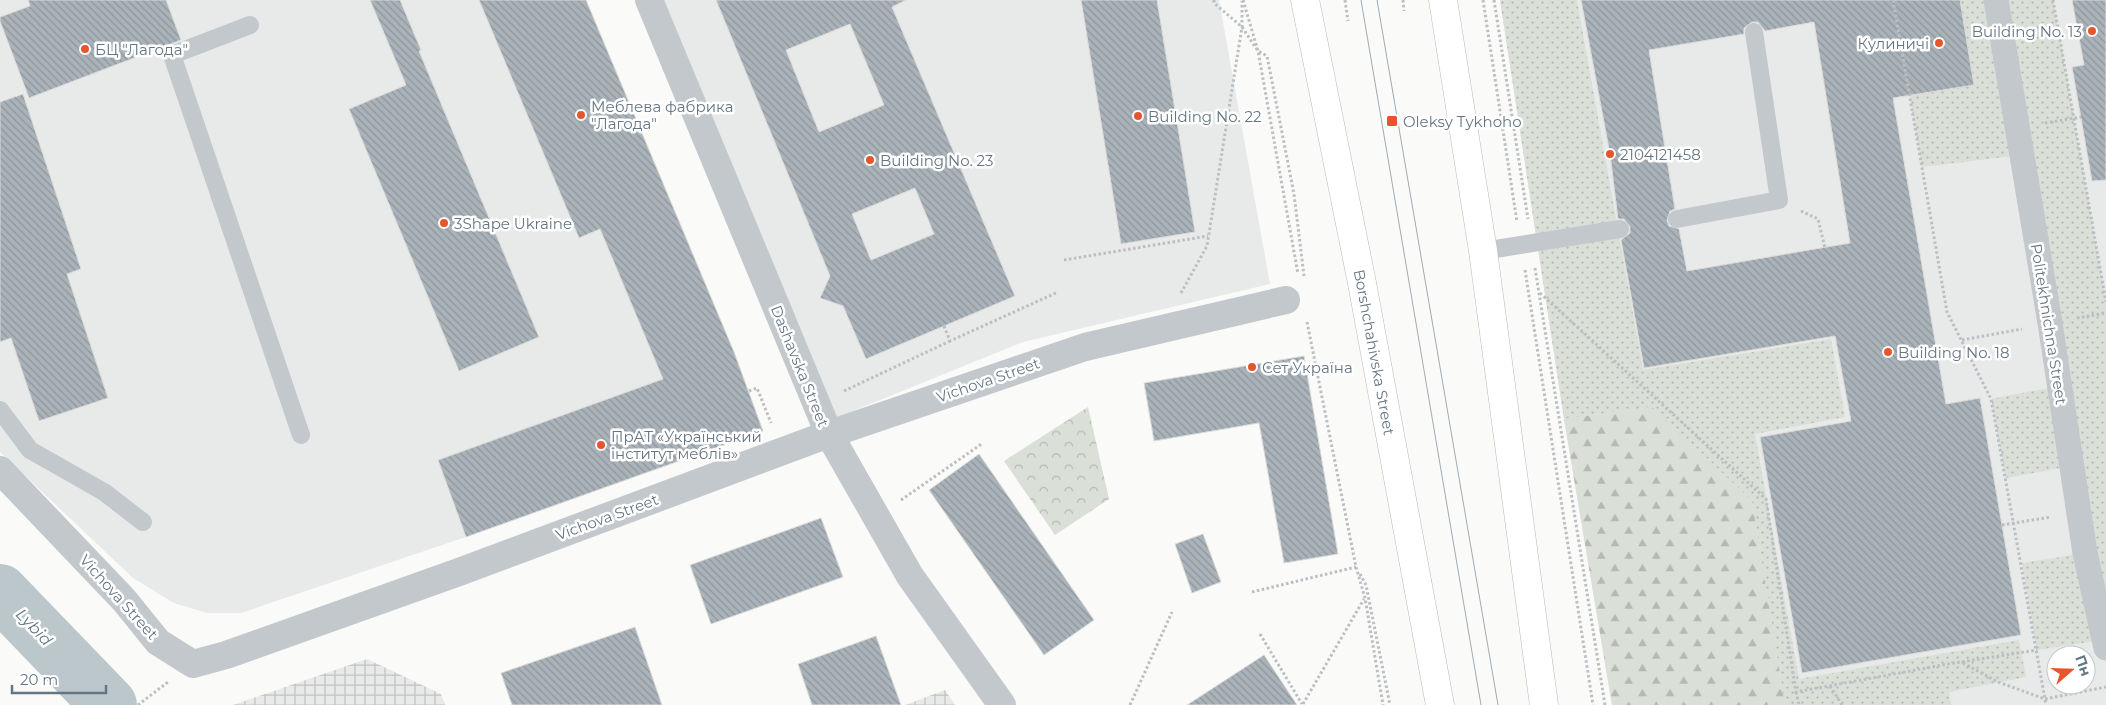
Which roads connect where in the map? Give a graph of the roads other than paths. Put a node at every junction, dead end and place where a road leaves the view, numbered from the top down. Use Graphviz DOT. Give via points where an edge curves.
graph roads {
  1 [pos="649,0"];
  2 [pos="1305,0"];
  3 [pos="1443,0"];
  4 [pos="1996,0"];
  5 [pos="250,25"];
  6 [pos="1754,32"];
  7 [pos="1677,219"];
  8 [pos="1620,229"];
  9 [pos="1483,251"];
  10 [pos="1299,295"];
  11 [pos="0,410"];
  12 [pos="828,434"];
  13 [pos="301,435"];
  14 [pos="0,470"];
  15 [pos="143,522"];
  16 [pos="2106,648"];
  17 [pos="1002,705"];
  18 [pos="1440,705"];
  19 [pos="1544,705"];
  1 -- 12 [label="street, Dashavska Street"];
  2 -- 18 [label="main road, Borshchahivska Street" via="1362,283"];
  3 -- 9 [label="main road"];
  4 -- 16 [label="street, Politekhnichna Street" via="2085,553"];
  5 -- 13 [label="lane" via="172,55"];
  6 -- 7 [label="lane" via="1778,200"];
  8 -- 9 [label="lane"];
  9 -- 19 [label="main road"];
  10 -- 12 [label="street, Vichova Street" via="1085,347"];
  11 -- 15 [label="lane" via="30,450 104,492"];
  12 -- 14 [label="street, Vichova Street" via="459,572 193,664 158,642 124,600"];
  12 -- 17 [label="street, Dashavska Street" via="910,576"];
}
